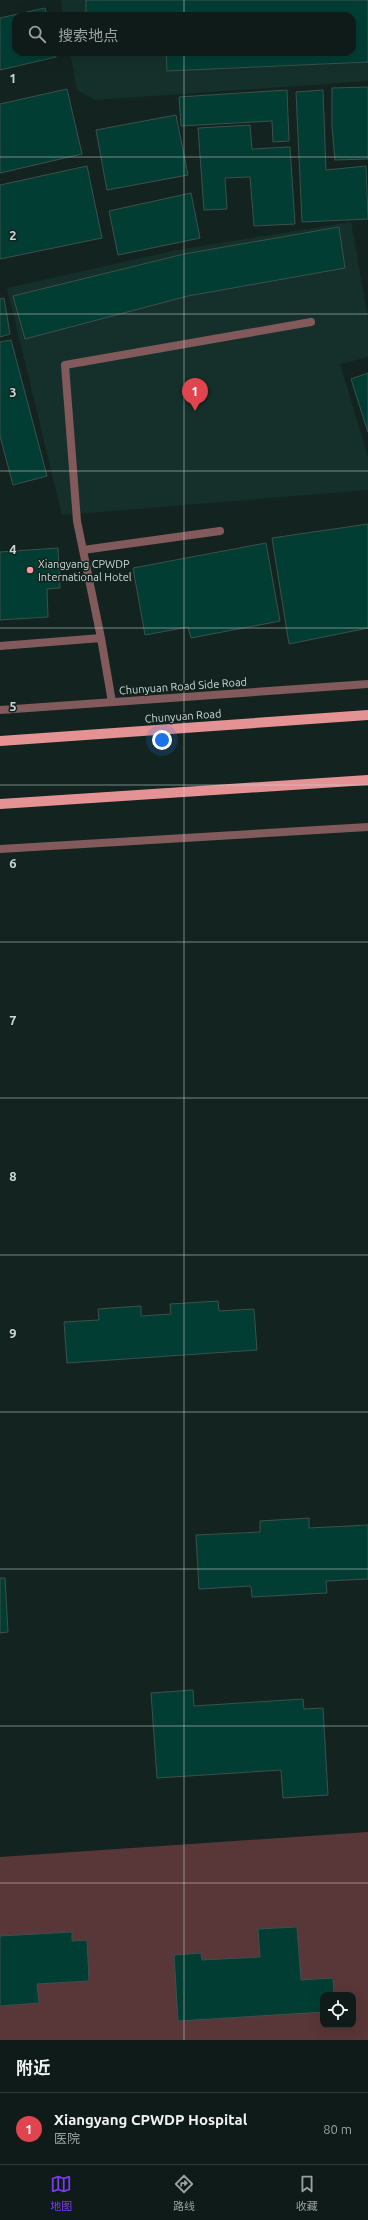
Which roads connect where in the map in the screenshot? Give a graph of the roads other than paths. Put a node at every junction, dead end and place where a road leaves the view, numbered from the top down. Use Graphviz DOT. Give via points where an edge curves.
graph roads {
  1 [pos="311,322"];
  2 [pos="220,531"];
  3 [pos="83,550"];
  4 [pos="101,638"];
  5 [pos="0,646"];
  6 [pos="368,684"];
  7 [pos="112,702"];
  8 [pos="0,710"];
  9 [pos="368,715"];
  10 [pos="0,741"];
  11 [pos="368,780"];
  12 [pos="0,804"];
  13 [pos="368,827"];
  14 [pos="0,849"];
  1 -- 3 [label="street" via="65,365 77,521"];
  2 -- 3 [label="street"];
  3 -- 4 [label="street"];
  4 -- 5 [label="street"];
  4 -- 7 [label="street"];
  6 -- 7 [label="street, Chunyuan Road Side Road"];
  7 -- 8 [label="street, Chunyuan Road Side Road"];
  9 -- 10 [label="main road, Chunyuan Road"];
  11 -- 12 [label="main road"];
  13 -- 14 [label="street"];
}
